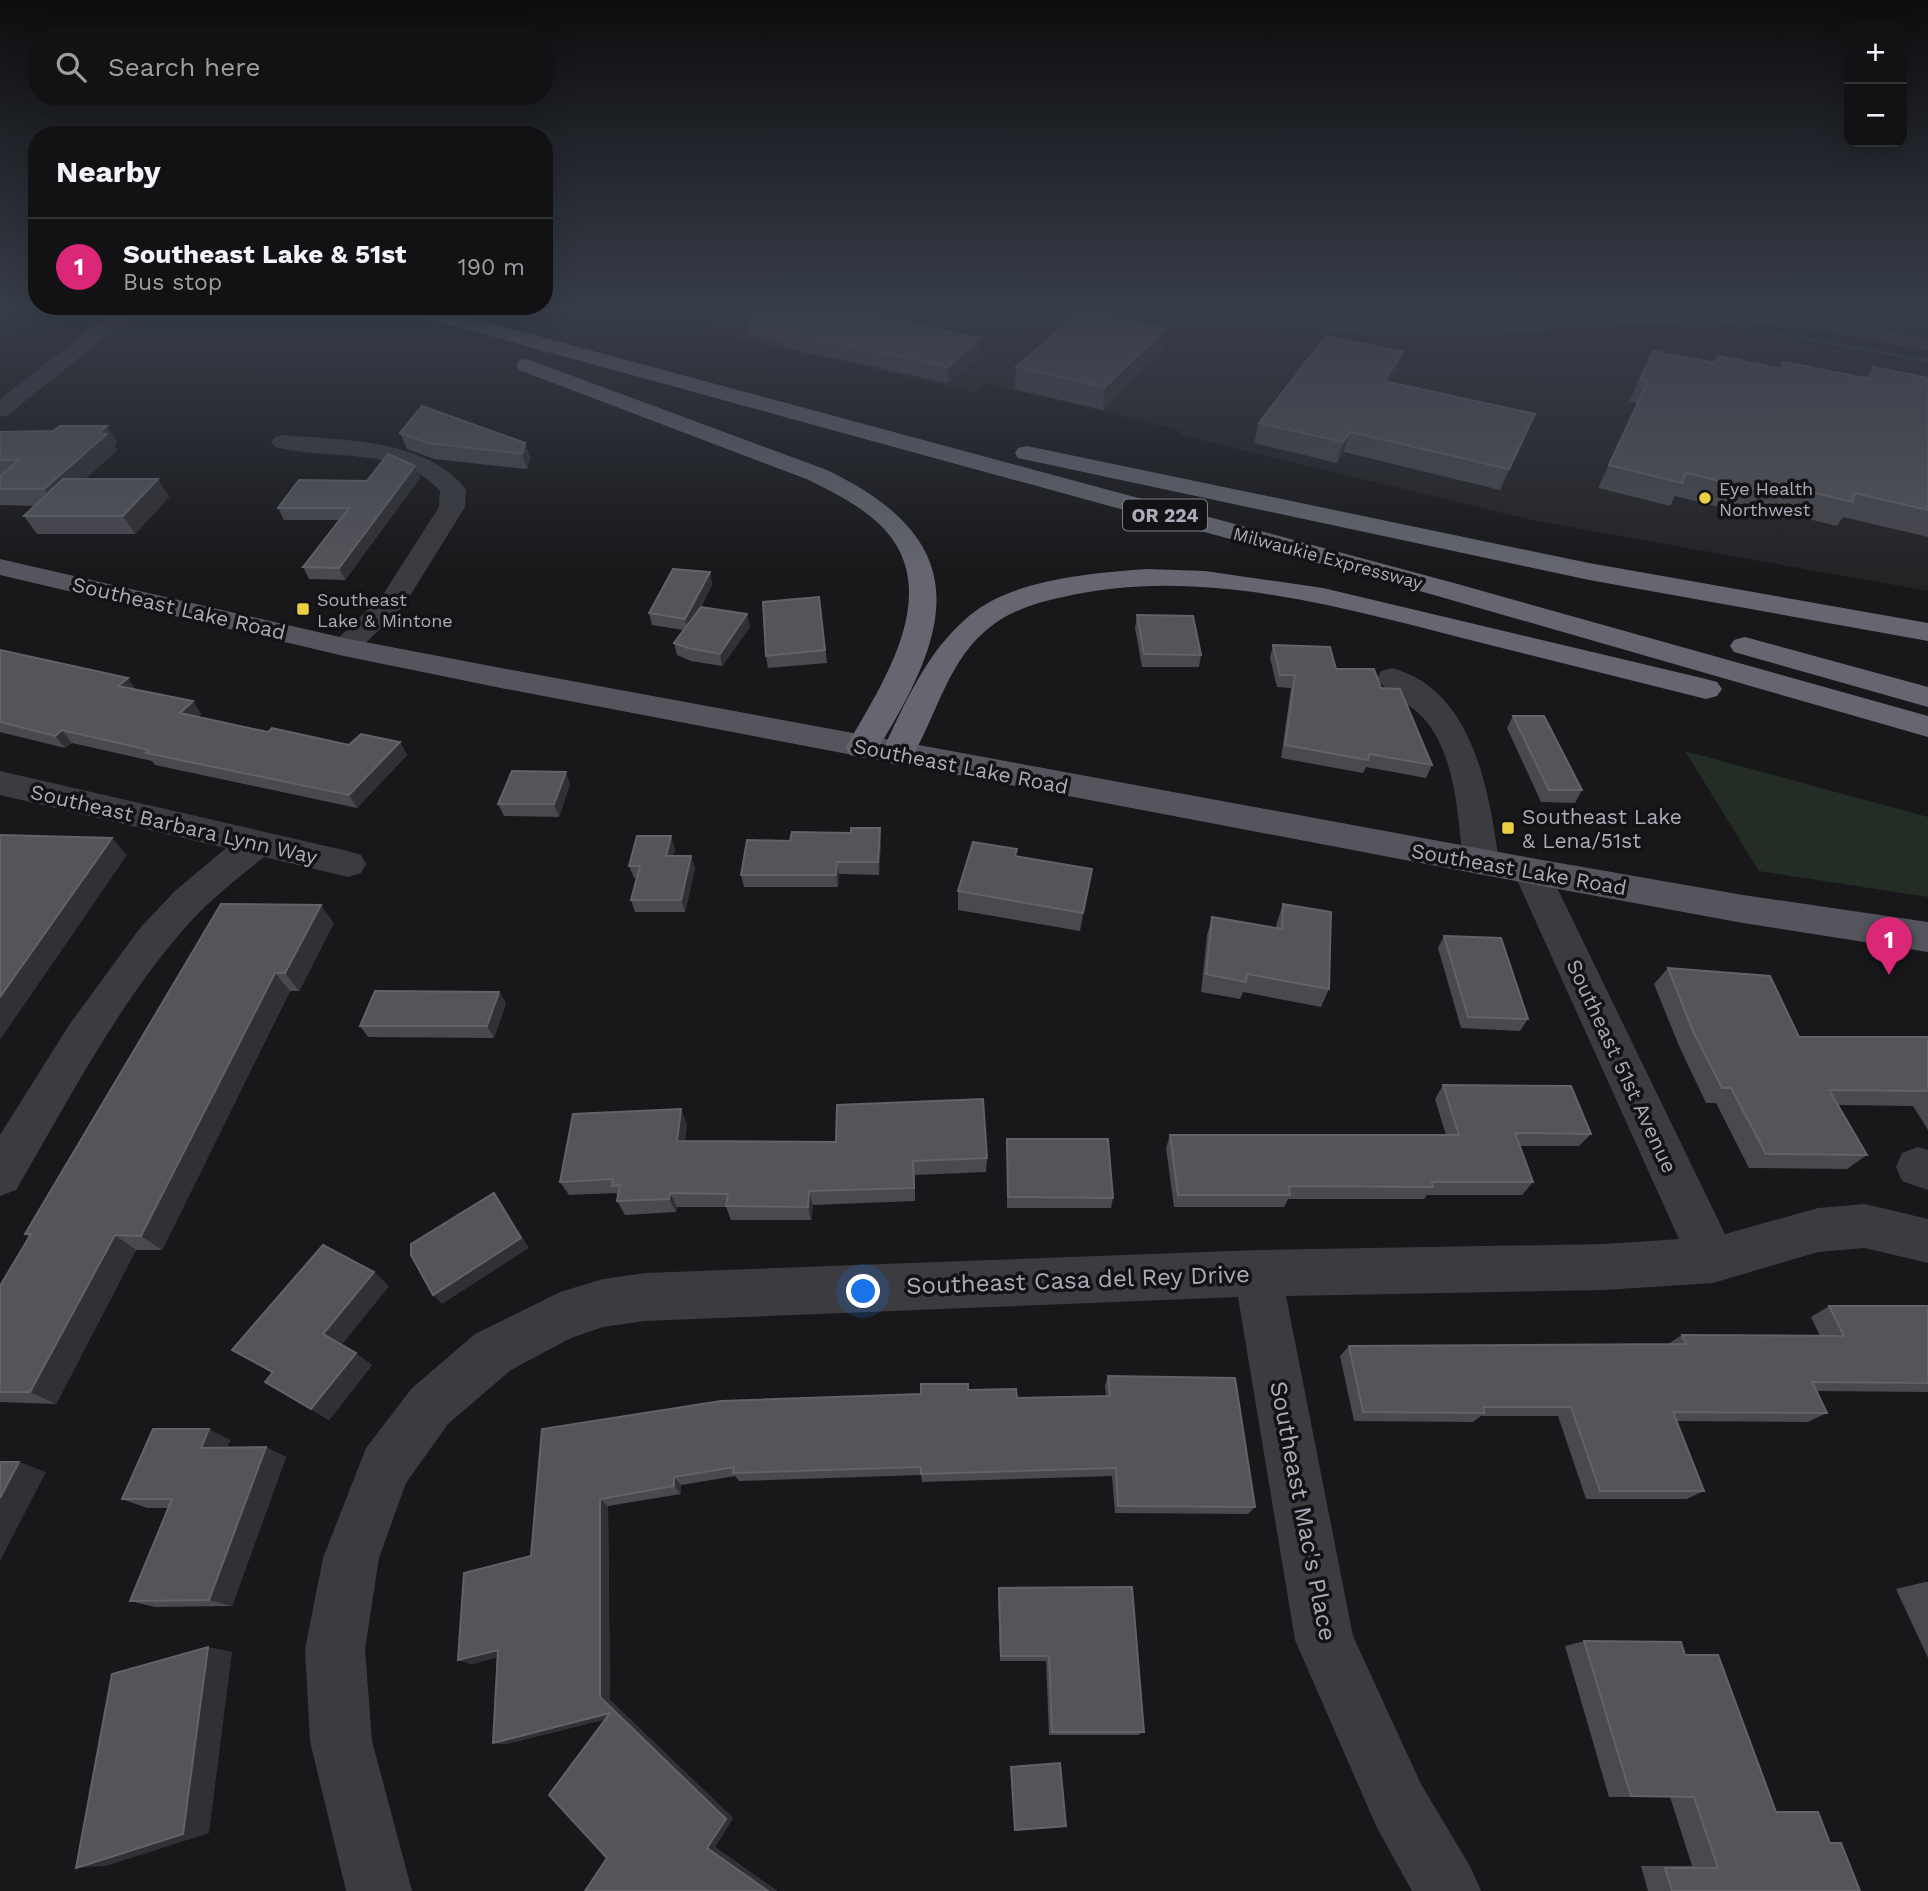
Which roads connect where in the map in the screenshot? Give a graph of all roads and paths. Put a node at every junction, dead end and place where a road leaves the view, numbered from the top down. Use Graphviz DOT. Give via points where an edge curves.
graph roads {
  1 [pos="20,394"];
  2 [pos="611,394"];
  3 [pos="712,394"];
  4 [pos="802,394"];
  5 [pos="0,410"];
  6 [pos="282,442"];
  7 [pos="1011,450"];
  8 [pos="0,567"];
  9 [pos="1483,575"];
  10 [pos="1928,632"];
  11 [pos="1718,639"];
  12 [pos="344,646"];
  13 [pos="1392,678"];
  14 [pos="1928,697"];
  15 [pos="1928,727"];
  16 [pos="1928,743"];
  17 [pos="862,747"];
  18 [pos="897,754"];
  19 [pos="0,783"];
  20 [pos="256,844"];
  21 [pos="1481,862"];
  22 [pos="348,864"];
  23 [pos="1531,871"];
  24 [pos="1928,936"];
  25 [pos="0,1175"];
  26 [pos="1928,1241"];
  27 [pos="1713,1260"];
  28 [pos="1258,1273"];
  29 [pos="379,1891"];
  30 [pos="1448,1891"];
  1 -- 5 [label="street"];
  2 -- 17 [label="highway" via="818,475 860,496 906,538 920,565 924,608 899,682"];
  3 -- 15 [label="highway, Milwaukie Expressway / OR 224" via="1444,589"];
  4 -- 7 [label="highway, Milwaukie Expressway / OR 224"];
  6 -- 12 [label="street" via="408,460 439,474 453,490 452,507 393,601"];
  7 -- 9 [label="highway, Milwaukie Expressway / OR 224"];
  7 -- 10 [label="highway" via="1608,575"];
  8 -- 12 [label="main road, Southeast Lake Road"];
  11 -- 14 [label="highway"];
  12 -- 17 [label="main road, Southeast Lake Road"];
  13 -- 21 [label="street" via="1424,699 1456,748 1468,783"];
  16 -- 18 [label="highway" via="1372,607 1228,582 1137,579 1055,589 982,619 943,662"];
  17 -- 18 [label="main road, Southeast Lake Road"];
  18 -- 21 [label="main road, Southeast Lake Road"];
  19 -- 20 [label="street, Southeast Barbara Lynn Way"];
  20 -- 22 [label="street, Southeast Barbara Lynn Way"];
  20 -- 25 [label="street" via="179,910 144,952"];
  21 -- 23 [label="main road, Southeast Lake Road"];
  23 -- 24 [label="main road, Southeast Lake Road"];
  23 -- 27 [label="street, Southeast 51st Avenue"];
  26 -- 27 [label="street, Southeast Casa del Rey Drive" via="1865,1226 1829,1229"];
  27 -- 28 [label="street, Southeast Casa del Rey Drive" via="1604,1267"];
  28 -- 29 [label="street, Southeast Casa del Rey Drive" via="645,1297 603,1303 560,1317 493,1352 430,1406 385,1467 351,1558 335,1649 341,1741"];
  28 -- 30 [label="street, Southeast Mac's Place" via="1324,1640 1399,1805"];
}
